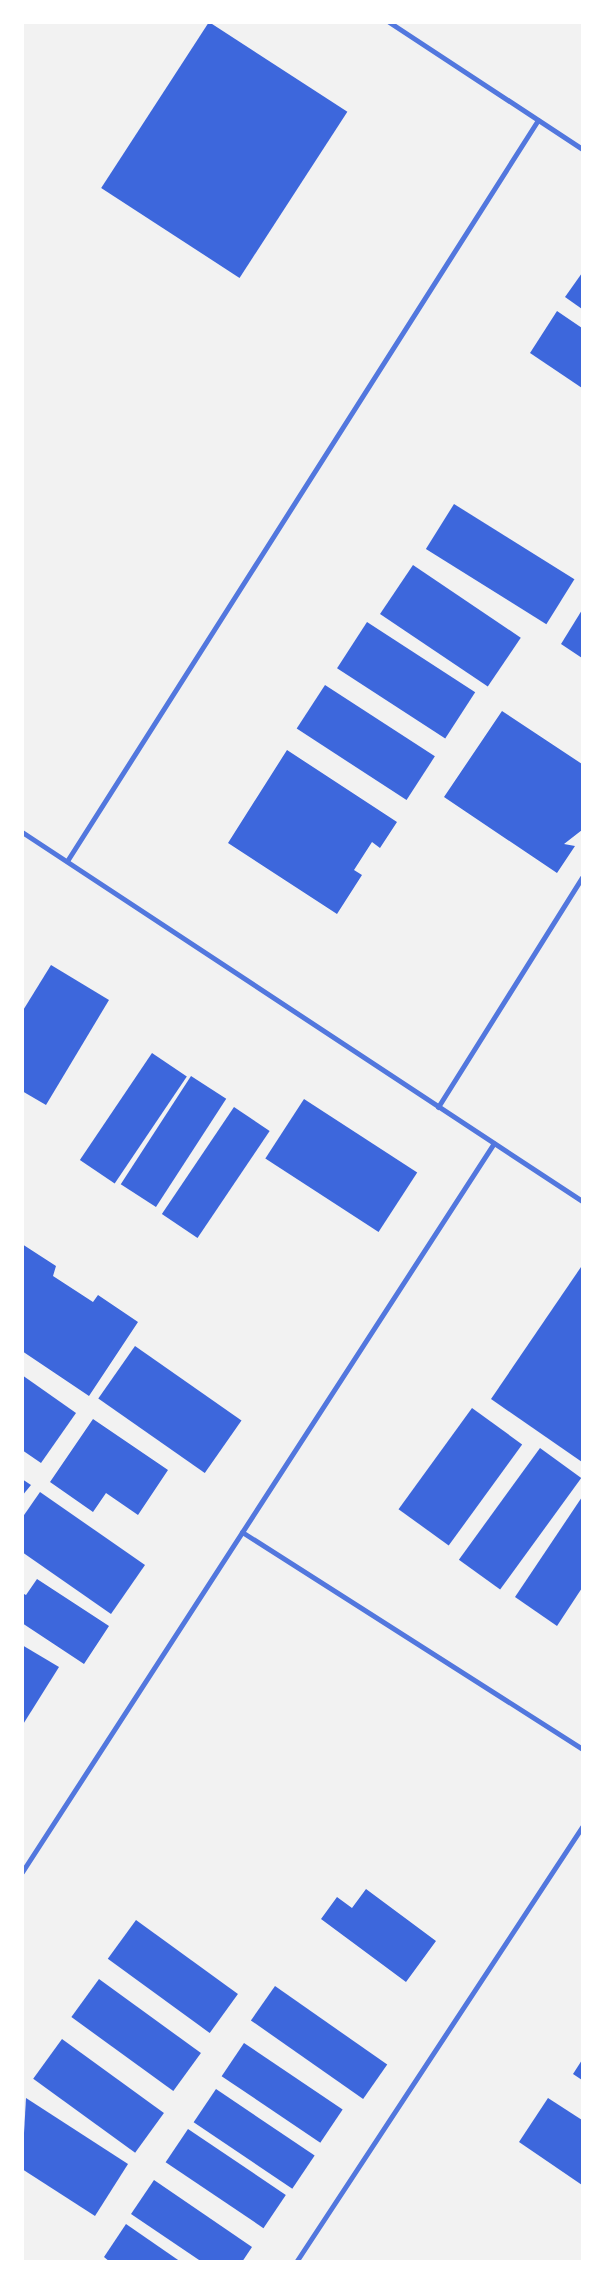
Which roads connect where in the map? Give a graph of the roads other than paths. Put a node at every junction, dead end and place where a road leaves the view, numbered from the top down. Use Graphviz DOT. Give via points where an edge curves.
graph roads {
  1 [pos="389,22"];
  2 [pos="538,120"];
  3 [pos="582,149"];
  4 [pos="22,832"];
  5 [pos="67,861"];
  6 [pos="582,877"];
  7 [pos="438,1107"];
  8 [pos="494,1143"];
  9 [pos="582,1201"];
  10 [pos="242,1532"];
  11 [pos="582,1749"];
  12 [pos="582,1827"];
  13 [pos="22,1872"];
  14 [pos="296,2262"];
  1 -- 2 [label="street"];
  2 -- 3 [label="street"];
  2 -- 5 [label="street"];
  4 -- 5 [label="street"];
  5 -- 7 [label="street"];
  6 -- 7 [label="street"];
  7 -- 8 [label="street"];
  8 -- 9 [label="street"];
  8 -- 10 [label="street"];
  10 -- 11 [label="street"];
  10 -- 13 [label="street"];
  12 -- 14 [label="street"];
}
